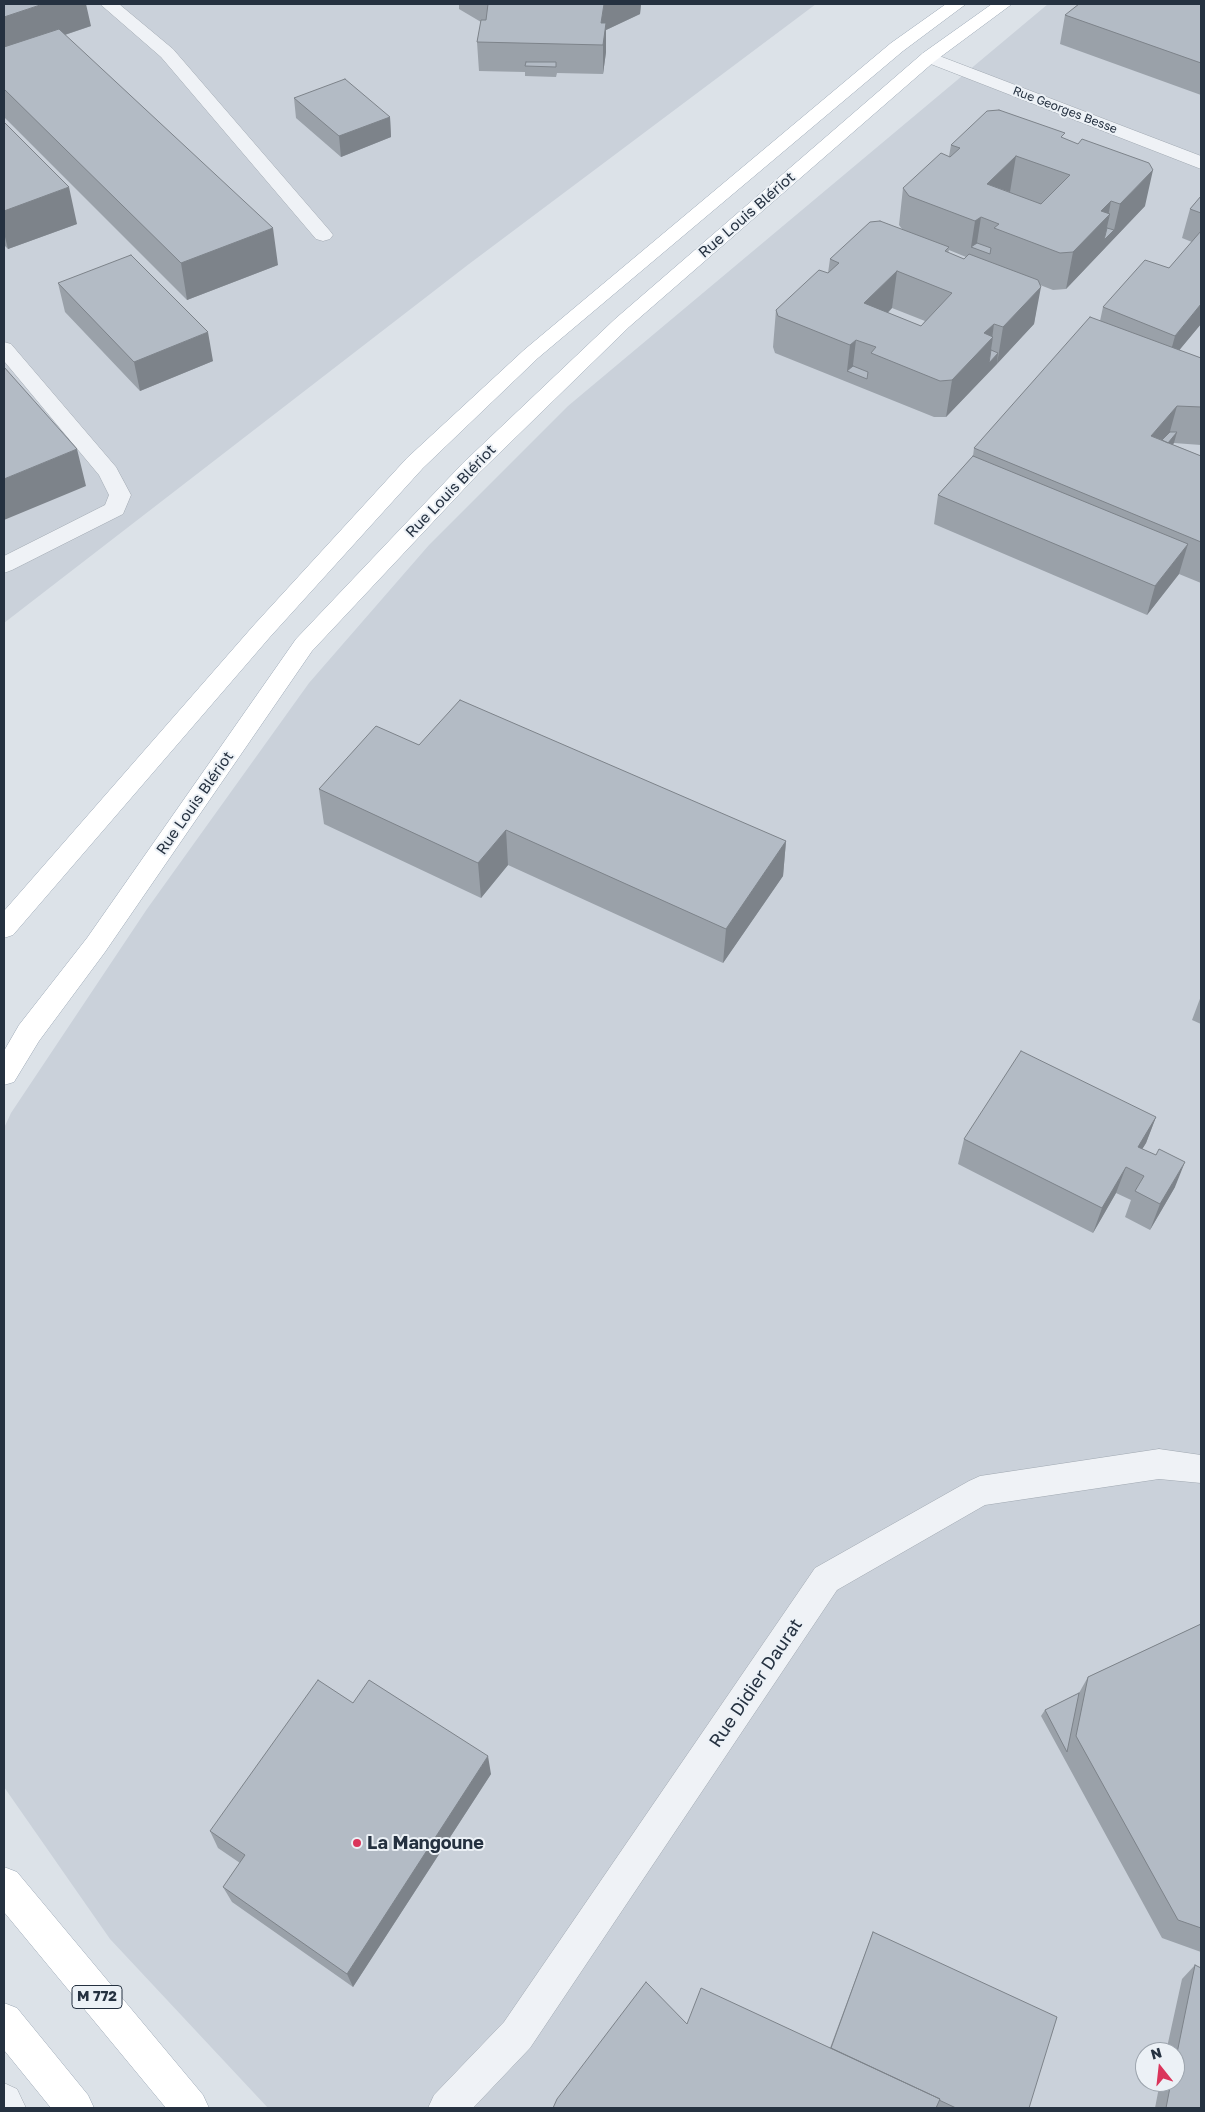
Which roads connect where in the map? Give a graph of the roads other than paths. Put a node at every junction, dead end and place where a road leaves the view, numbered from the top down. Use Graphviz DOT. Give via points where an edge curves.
graph roads {
  1 [pos="109,4"];
  2 [pos="957,4"];
  3 [pos="1002,4"];
  4 [pos="930,57"];
  5 [pos="1201,163"];
  6 [pos="323,235"];
  7 [pos="8,359"];
  8 [pos="4,565"];
  9 [pos="4,928"];
  10 [pos="4,1074"];
  11 [pos="1201,1469"];
  12 [pos="4,1885"];
  13 [pos="4,2021"];
  14 [pos="4,2102"];
  15 [pos="7,2108"];
  16 [pos="75,2108"];
  17 [pos="190,2108"];
  18 [pos="447,2108"];
  1 -- 6 [label="street" via="167,53"];
  2 -- 9 [label="main road, Rue Louis Blériot" via="897,47 531,354 415,463 262,631"];
  3 -- 4 [label="main road, Rue Louis Blériot"];
  4 -- 5 [label="street, Rue Georges Besse"];
  4 -- 10 [label="main road, Rue Louis Blériot" via="622,322 471,468 304,645 96,945 29,1033"];
  7 -- 8 [label="street" via="108,472 120,495 115,509"];
  11 -- 18 [label="street, Rue Didier Daurat" via="1159,1464 980,1491 826,1579 517,2035"];
  12 -- 17 [label="main road, M 772"];
  13 -- 16 [label="main road"];
  14 -- 15 [label="street"];
}
